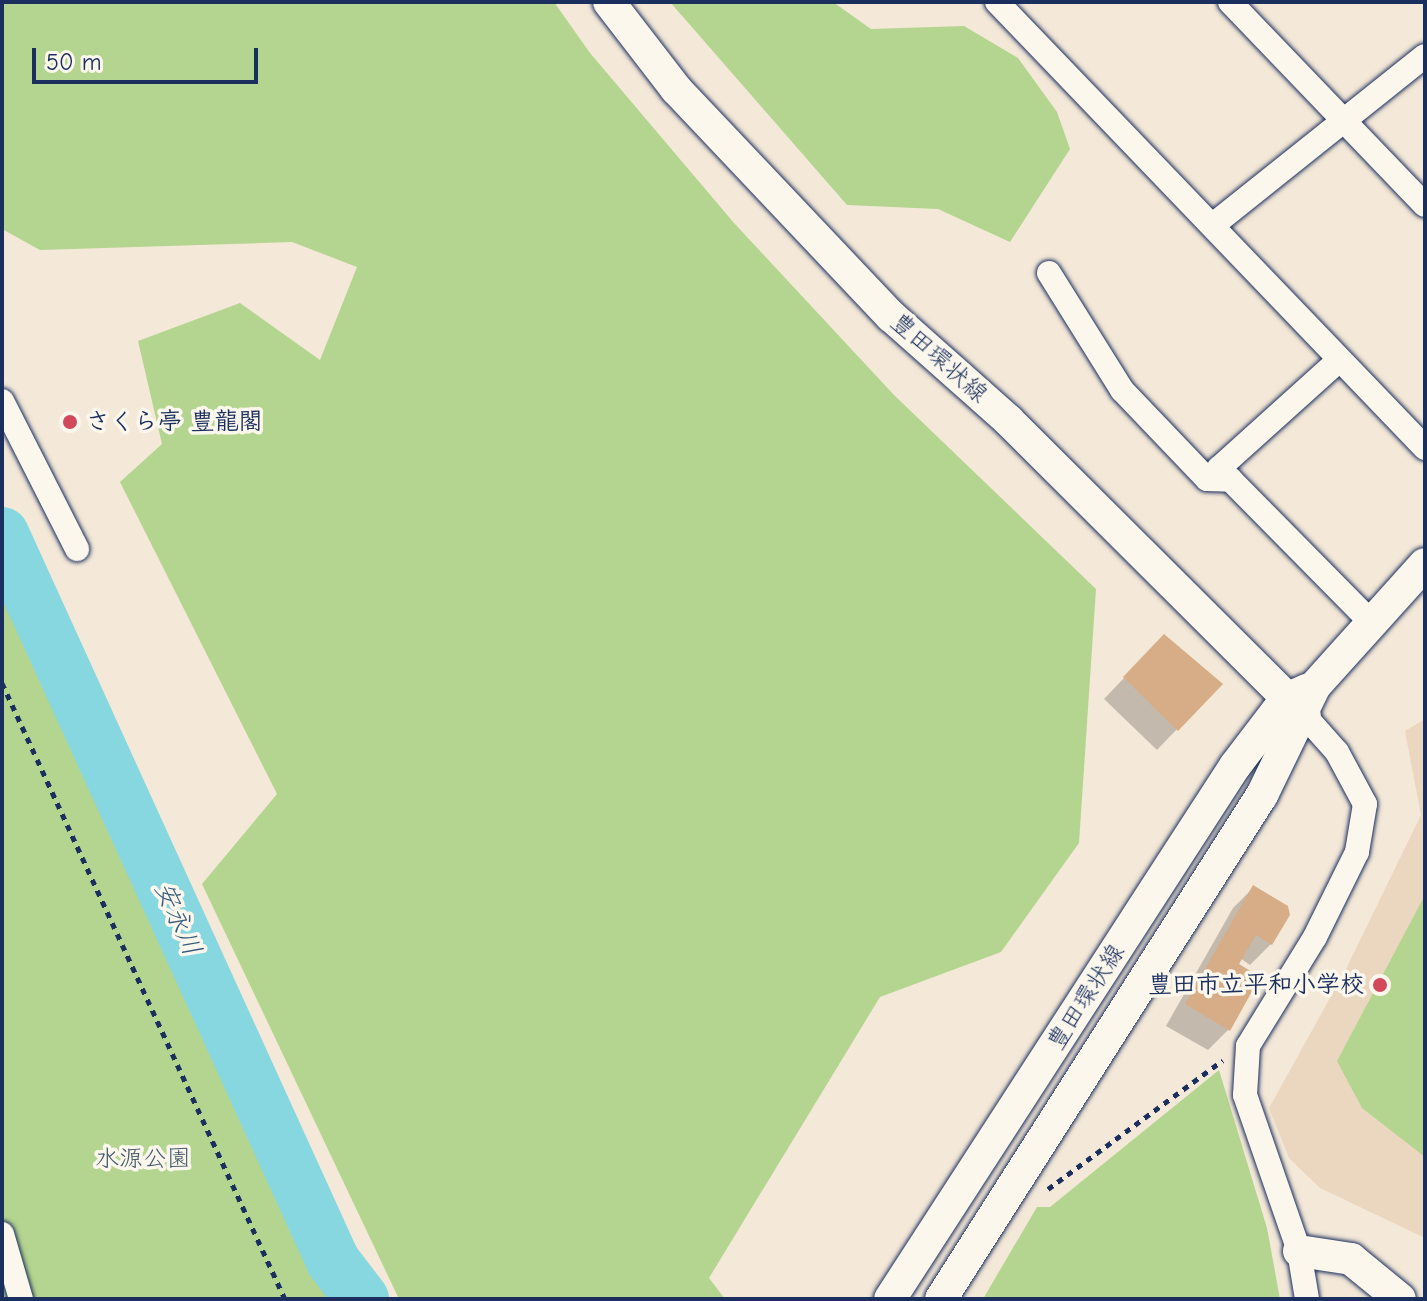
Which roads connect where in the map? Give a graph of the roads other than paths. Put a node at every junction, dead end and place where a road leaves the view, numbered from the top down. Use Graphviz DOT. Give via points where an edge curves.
graph roads {
  1 [pos="609,2"];
  2 [pos="997,2"];
  3 [pos="1230,2"];
  4 [pos="1425,56"];
  5 [pos="1343,122"];
  6 [pos="1425,205"];
  7 [pos="1213,225"];
  8 [pos="1049,273"];
  9 [pos="1338,361"];
  10 [pos="2,401"];
  11 [pos="1425,448"];
  12 [pos="1231,480"];
  13 [pos="77,549"];
  14 [pos="1425,564"];
  15 [pos="1372,623"];
  16 [pos="1302,700"];
  17 [pos="2,1234"];
  18 [pos="1299,1251"];
  19 [pos="21,1299"];
  20 [pos="890,1299"];
  21 [pos="941,1299"];
  22 [pos="1307,1299"];
  23 [pos="1400,1299"];
  1 -- 16 [label="main road, 豊田環状線" via="676,89 891,316"];
  2 -- 7 [label="street"];
  3 -- 5 [label="street"];
  4 -- 5 [label="street"];
  5 -- 6 [label="street"];
  5 -- 7 [label="street"];
  7 -- 9 [label="street"];
  8 -- 12 [label="street" via="1122,390 1207,479"];
  9 -- 11 [label="street"];
  9 -- 12 [label="street" via="1219,468"];
  10 -- 13 [label="street"];
  12 -- 15 [label="street"];
  14 -- 15 [label="main road"];
  15 -- 16 [label="main road"];
  16 -- 18 [label="street" via="1365,804 1357,852 1315,937 1248,1046 1245,1095"];
  16 -- 20 [label="main road, 豊田環状線" via="1235,766"];
  16 -- 21 [label="main road, 豊田環状線" via="1262,795"];
  17 -- 19 [label="street"];
  18 -- 22 [label="street"];
  18 -- 23 [label="main road" via="1351,1259"];
}
